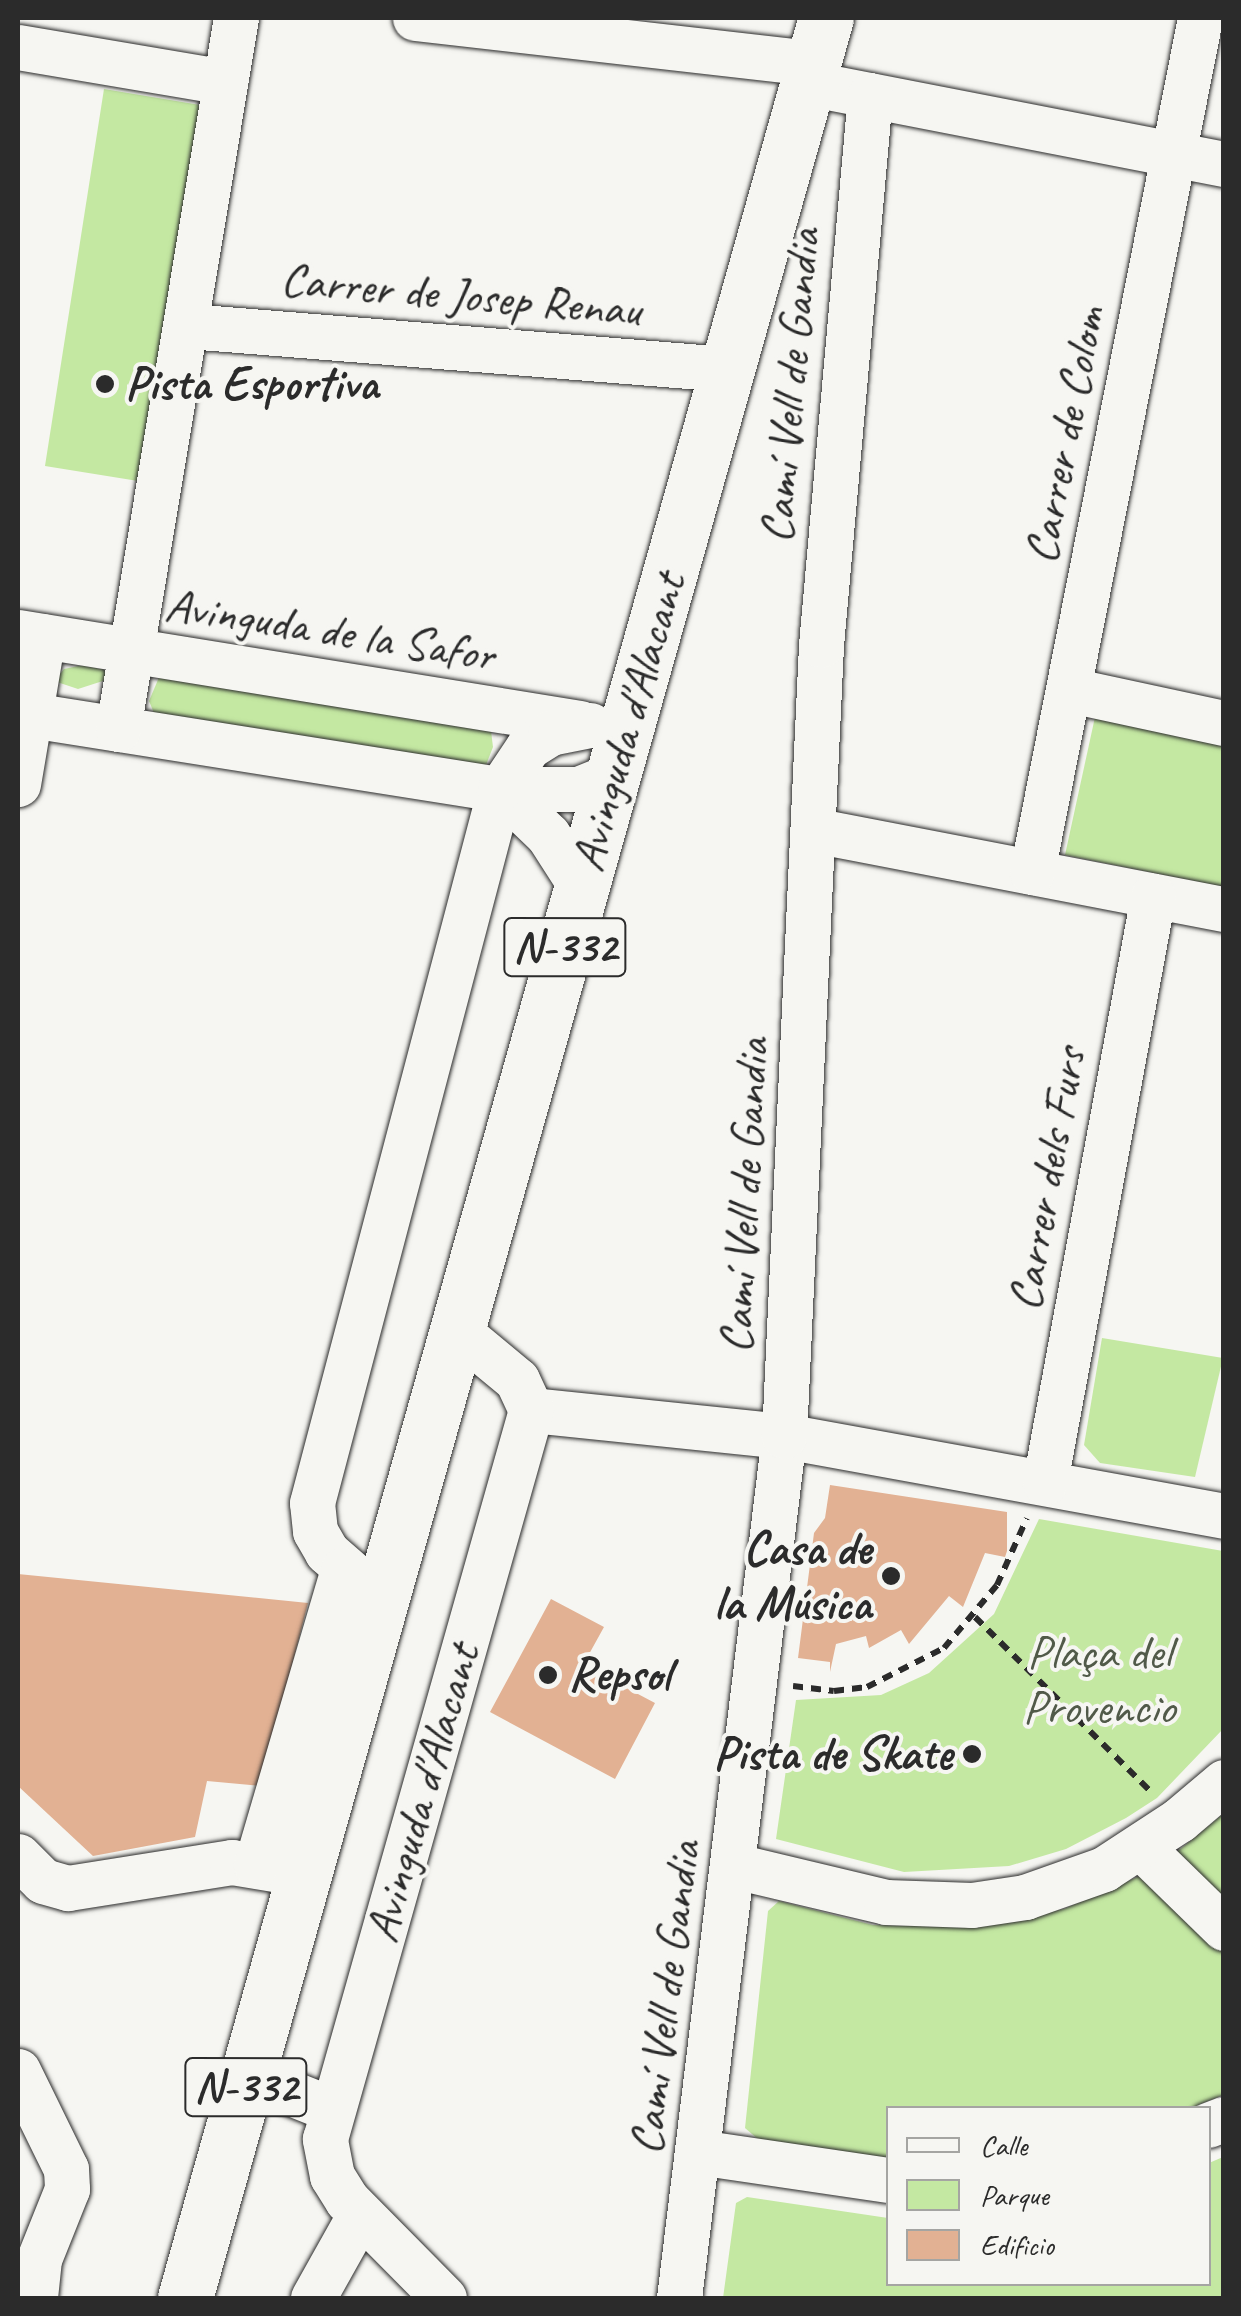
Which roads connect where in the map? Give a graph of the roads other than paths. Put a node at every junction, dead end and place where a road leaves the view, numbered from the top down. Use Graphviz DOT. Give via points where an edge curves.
graph roads {
  1 [pos="236,18"];
  2 [pos="416,18"];
  3 [pos="1200,18"];
  4 [pos="18,47"];
  5 [pos="815,55"];
  6 [pos="225,82"];
  7 [pos="870,95"];
  8 [pos="1173,154"];
  9 [pos="1224,164"];
  10 [pos="188,326"];
  11 [pos="726,370"];
  12 [pos="30,634"];
  13 [pos="133,652"];
  14 [pos="1070,690"];
  15 [pos="24,714"];
  16 [pos="1224,723"];
  17 [pos="118,729"];
  18 [pos="610,744"];
  19 [pos="18,784"];
  20 [pos="500,789"];
  21 [pos="813,830"];
  22 [pos="1032,872"];
  23 [pos="582,888"];
  24 [pos="1153,896"];
  25 [pos="1224,909"];
  26 [pos="458,1331"];
  27 [pos="531,1410"];
  28 [pos="784,1436"];
  29 [pos="1040,1482"];
  30 [pos="1224,1516"];
  31 [pos="362,1585"];
  32 [pos="1221,1790"];
  33 [pos="1141,1847"];
  34 [pos="18,1856"];
  35 [pos="735,1866"];
  36 [pos="279,1870"];
  37 [pos="1224,1928"];
  38 [pos="18,2071"];
  39 [pos="248,2076"];
  40 [pos="331,2109"];
  41 [pos="698,2152"];
  42 [pos="886,2180"];
  43 [pos="360,2214"];
  44 [pos="35,2298"];
  45 [pos="186,2298"];
  46 [pos="313,2298"];
  47 [pos="444,2298"];
  48 [pos="679,2298"];
  1 -- 6 [label="street"];
  2 -- 5 [label="street"];
  3 -- 8 [label="street, Carrer de Colom"];
  4 -- 6 [label="street"];
  5 -- 7 [label="street"];
  5 -- 11 [label="highway, Avinguda d'Alacant / N-332"];
  6 -- 10 [label="street"];
  7 -- 8 [label="street"];
  7 -- 21 [label="street, Camí Vell de Gandia" via="821,645"];
  8 -- 9 [label="street"];
  8 -- 14 [label="street, Carrer de Colom"];
  10 -- 11 [label="street, Carrer de Josep Renau"];
  10 -- 13 [label="street"];
  11 -- 18 [label="highway, Avinguda d'Alacant / N-332"];
  12 -- 13 [label="street, Avinguda de la Safor"];
  12 -- 15 [label="street"];
  13 -- 17 [label="street"];
  13 -- 18 [label="street, Avinguda de la Safor"];
  14 -- 16 [label="street"];
  14 -- 22 [label="street, Carrer de Colom"];
  15 -- 17 [label="street"];
  15 -- 19 [label="street"];
  17 -- 20 [label="street"];
  18 -- 20 [label="street" via="578,789"];
  18 -- 20 [label="street, Avinguda d'Alacant" via="550,733 528,747"];
  18 -- 23 [label="highway, Avinguda d'Alacant / N-332"];
  20 -- 23 [label="street" via="548,834"];
  20 -- 31 [label="street, Avinguda d'Alacant" via="312,1503 316,1531"];
  21 -- 22 [label="street"];
  21 -- 28 [label="street, Camí Vell de Gandia"];
  22 -- 24 [label="street"];
  23 -- 26 [label="highway, Avinguda d'Alacant / N-332"];
  24 -- 25 [label="street"];
  24 -- 29 [label="street, Carrer dels Furs"];
  26 -- 27 [label="street" via="518,1380"];
  26 -- 31 [label="highway, Avinguda d'Alacant / N-332"];
  27 -- 28 [label="street"];
  27 -- 40 [label="street, Avinguda d'Alacant"];
  28 -- 29 [label="street"];
  28 -- 35 [label="street, Camí Vell de Gandia"];
  29 -- 30 [label="street"];
  31 -- 36 [label="highway, Avinguda d'Alacant / N-332"];
  32 -- 33 [label="street"];
  33 -- 35 [label="street" via="1070,1883 972,1905 844,1895"];
  33 -- 37 [label="street"];
  34 -- 36 [label="street" via="43,1880 68,1888 232,1862"];
  35 -- 41 [label="street, Camí Vell de Gandia"];
  36 -- 39 [label="highway, Avinguda d'Alacant / N-332"];
  38 -- 44 [label="street" via="66,2169 67,2189 39,2259"];
  39 -- 40 [label="street"];
  39 -- 45 [label="highway, Avinguda d'Alacant / N-332"];
  40 -- 43 [label="street, Avinguda d'Alacant" via="325,2139 332,2176"];
  41 -- 42 [label="street"];
  41 -- 48 [label="street, Camí Vell de Gandia"];
  43 -- 46 [label="street"];
  43 -- 47 [label="street"];
}
